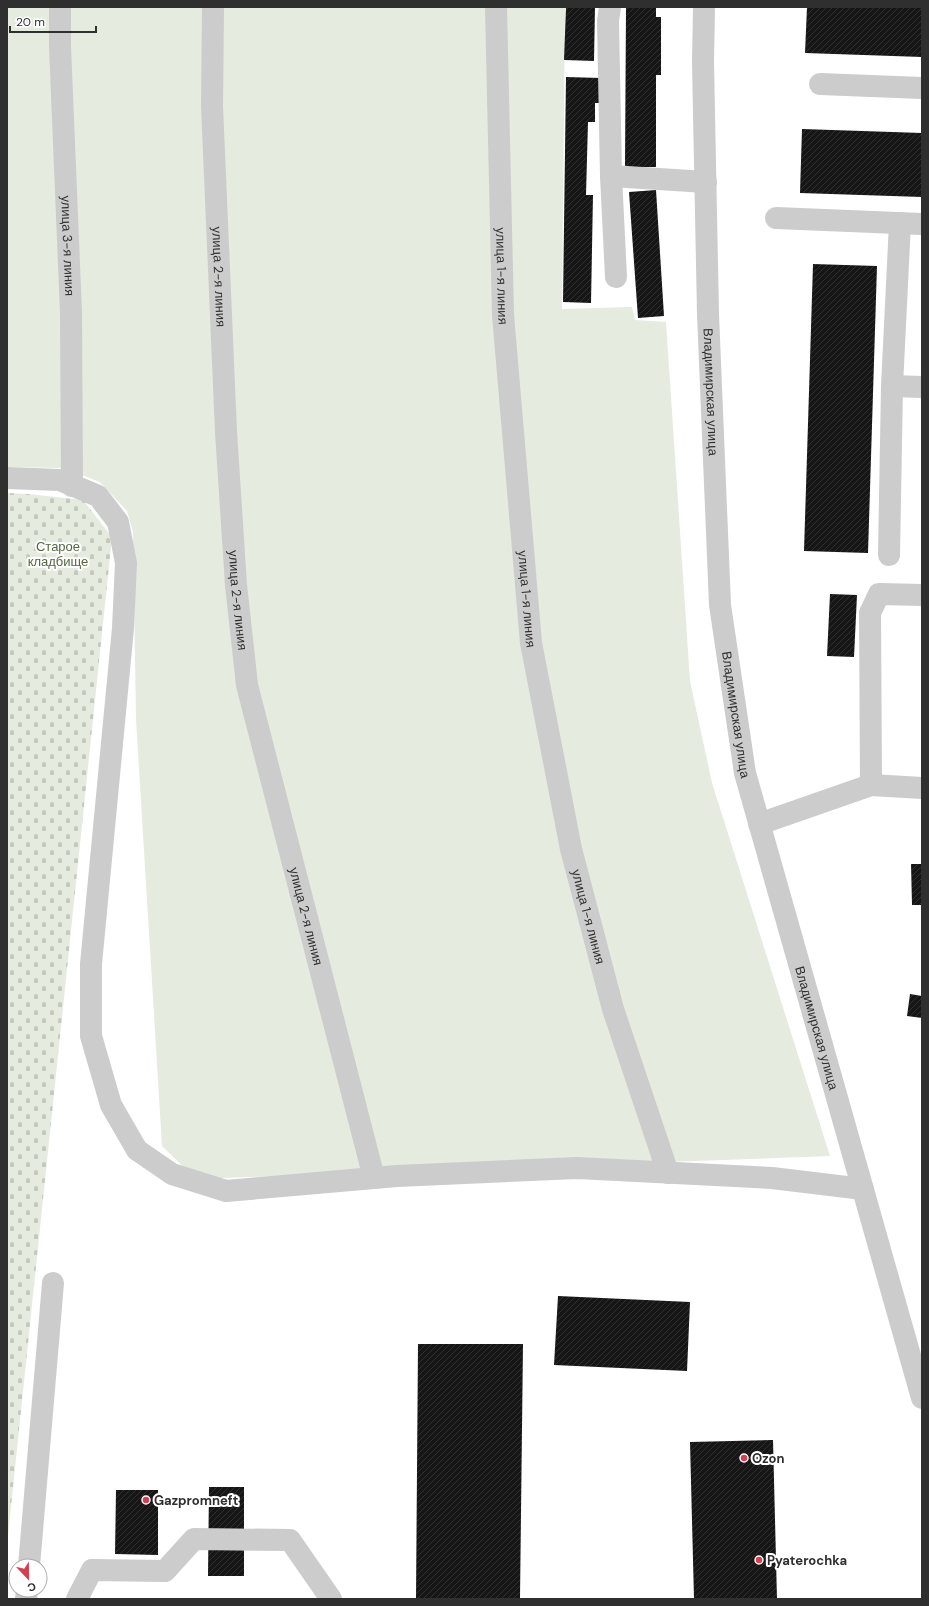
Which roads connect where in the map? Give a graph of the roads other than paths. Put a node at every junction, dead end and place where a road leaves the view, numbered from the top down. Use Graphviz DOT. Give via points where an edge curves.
graph roads {
  1 [pos="60,7"];
  2 [pos="214,7"];
  3 [pos="496,7"];
  4 [pos="610,7"];
  5 [pos="704,7"];
  6 [pos="820,84"];
  7 [pos="922,88"];
  8 [pos="611,176"];
  9 [pos="706,182"];
  10 [pos="776,218"];
  11 [pos="900,223"];
  12 [pos="922,224"];
  13 [pos="616,277"];
  14 [pos="892,386"];
  15 [pos="922,387"];
  16 [pos="7,478"];
  17 [pos="72,486"];
  18 [pos="889,555"];
  19 [pos="922,594"];
  20 [pos="871,785"];
  21 [pos="922,788"];
  22 [pos="759,824"];
  23 [pos="668,1173"];
  24 [pos="374,1178"];
  25 [pos="863,1189"];
  26 [pos="53,1283"];
  27 [pos="922,1398"];
  28 [pos="30,1558"];
  29 [pos="77,1599"];
  30 [pos="330,1599"];
  1 -- 17 [label="street, улица 3-я линия" via="71,313"];
  2 -- 24 [label="street, улица 2-я линия" via="212,106 225,416 236,585 247,685"];
  3 -- 23 [label="street, улица 1-я линия" via="503,315 531,643 571,849 613,1010"];
  4 -- 8 [label="street" via="608,21"];
  5 -- 9 [label="street, Владимирская улица"];
  6 -- 7 [label="street"];
  8 -- 9 [label="street"];
  8 -- 13 [label="street"];
  9 -- 22 [label="street, Владимирская улица" via="708,314 720,605 745,773"];
  10 -- 11 [label="street"];
  11 -- 12 [label="street"];
  11 -- 14 [label="street"];
  14 -- 15 [label="street"];
  14 -- 18 [label="street"];
  16 -- 17 [label="street" via="60,480"];
  17 -- 24 [label="street" via="98,496 118,522 126,563 123,628 91,964 92,1036 111,1105 137,1150 172,1174 226,1191"];
  19 -- 20 [label="street" via="879,594 870,614"];
  20 -- 21 [label="street"];
  20 -- 22 [label="street"];
  22 -- 25 [label="street, Владимирская улица"];
  23 -- 24 [label="street" via="577,1168"];
  23 -- 25 [label="street" via="772,1178"];
  25 -- 27 [label="street, Владимирская улица"];
  26 -- 28 [label="street"];
  29 -- 30 [label="street" via="92,1570 165,1571 194,1538 290,1540"];
}
